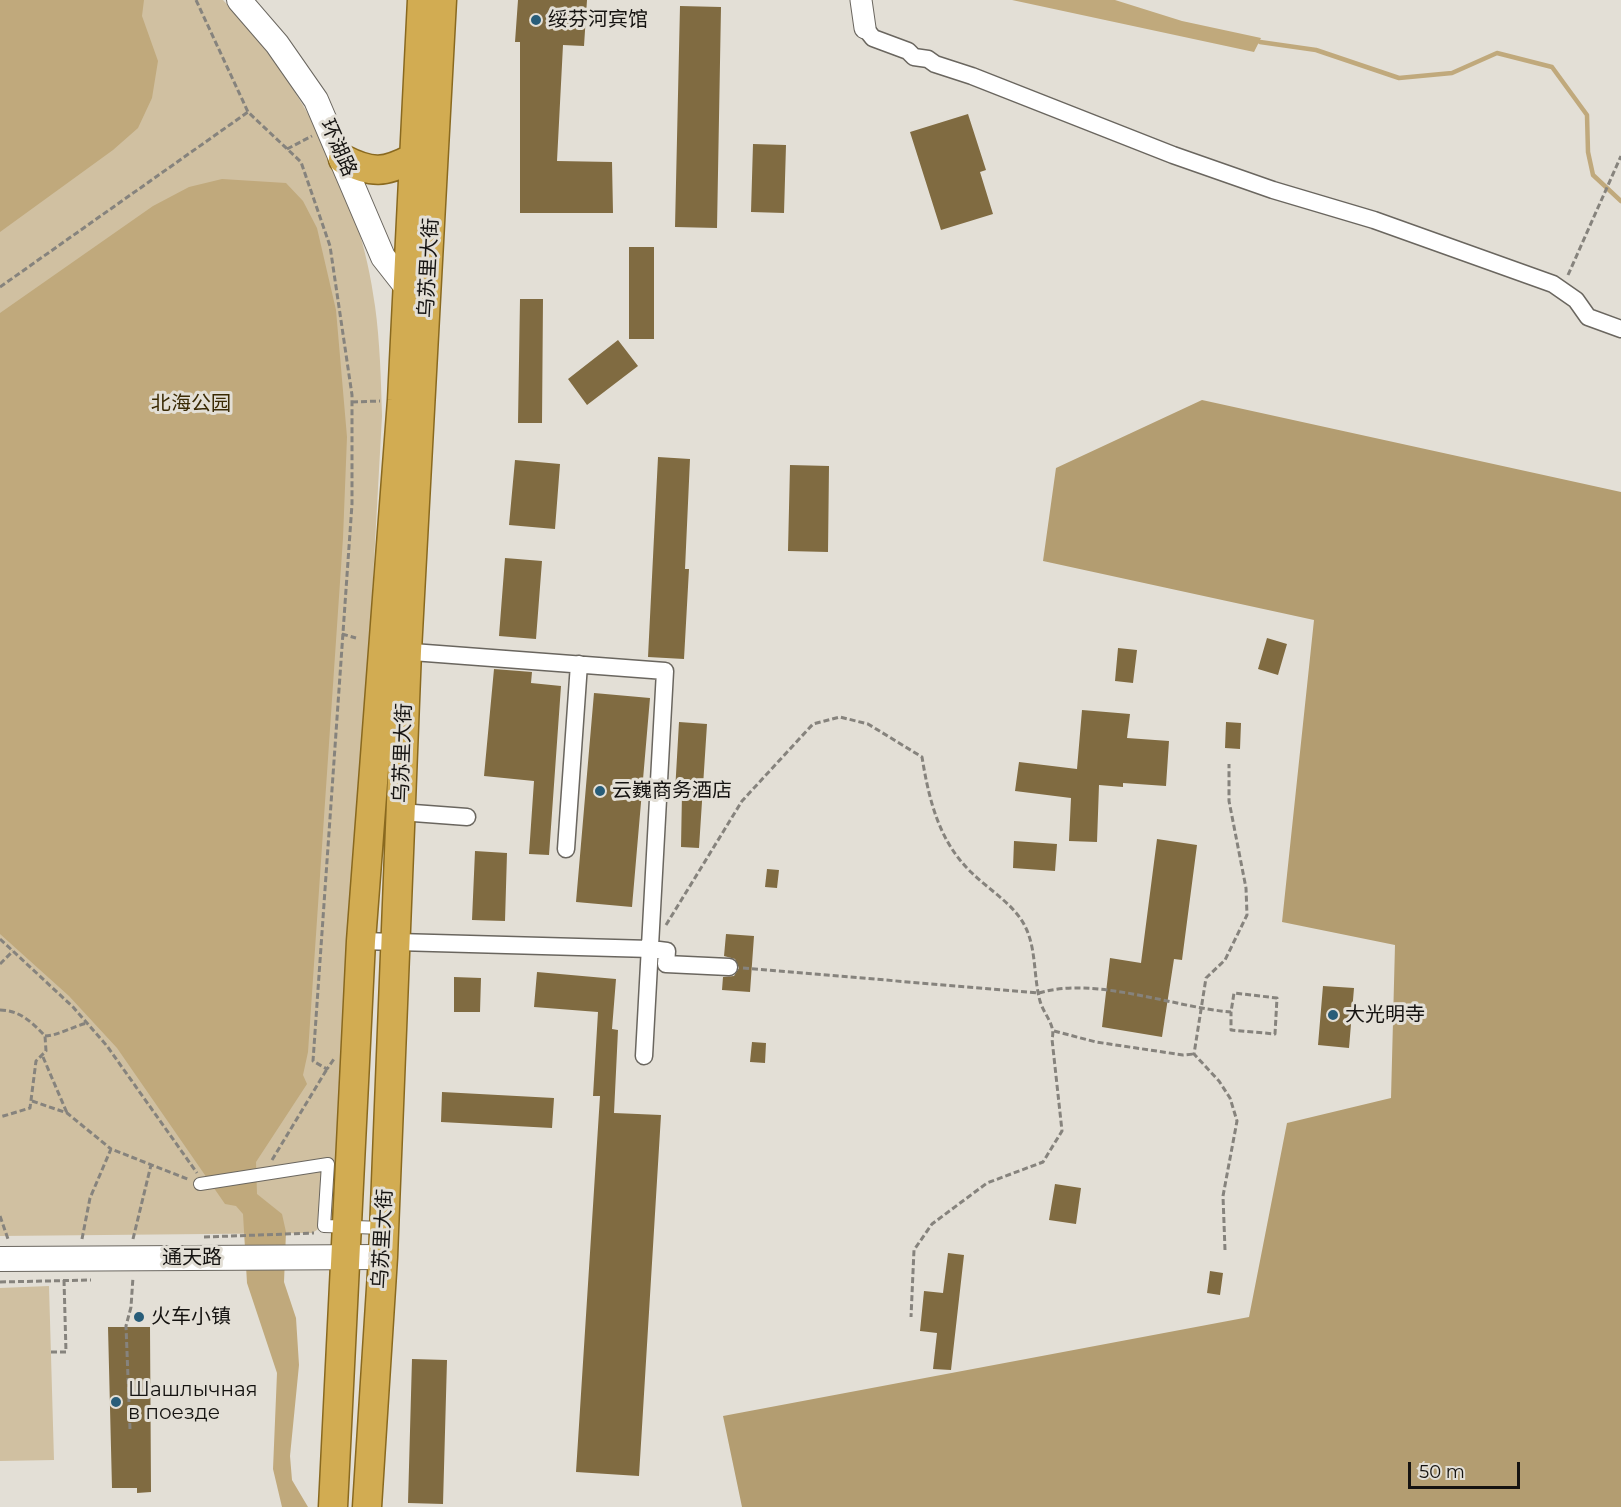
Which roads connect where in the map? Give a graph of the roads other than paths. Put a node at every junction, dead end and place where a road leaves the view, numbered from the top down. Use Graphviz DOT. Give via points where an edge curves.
graph roads {
  1 [pos="239,0"];
  2 [pos="422,0"];
  3 [pos="442,0"];
  4 [pos="861,0"];
  5 [pos="865,28"];
  6 [pos="413,158"];
  7 [pos="343,159"];
  8 [pos="416,291"];
  9 [pos="1621,329"];
  10 [pos="395,651"];
  11 [pos="579,664"];
  12 [pos="400,812"];
  13 [pos="467,817"];
  14 [pos="566,849"];
  15 [pos="361,941"];
  16 [pos="395,941"];
  17 [pos="651,949"];
  18 [pos="729,967"];
  19 [pos="644,1056"];
  20 [pos="200,1184"];
  21 [pos="384,1228"];
  22 [pos="334,1230"];
  23 [pos="4,1250"];
  24 [pos="345,1257"];
  25 [pos="383,1257"];
  26 [pos="333,1501"];
  27 [pos="367,1507"];
  1 -- 7 [label="main road, 环湖路" via="301,76"];
  2 -- 6 [label="highway, 乌苏里大街"];
  3 -- 8 [label="highway, 乌苏里大街"];
  4 -- 5 [label="street"];
  5 -- 9 [label="street" via="873,38 914,57 1173,154 1553,284 1576,300 1588,317"];
  6 -- 7 [label="highway" via="396,167 372,171"];
  6 -- 8 [label="highway, 乌苏里大街"];
  7 -- 8 [label="main road, 环湖路" via="383,257"];
  8 -- 10 [label="highway, 乌苏里大街"];
  8 -- 10 [label="highway, 乌苏里大街" via="402,400"];
  10 -- 11 [label="street"];
  10 -- 12 [label="highway, 乌苏里大街"];
  10 -- 15 [label="highway, 乌苏里大街"];
  11 -- 14 [label="street"];
  11 -- 17 [label="street" via="665,671"];
  12 -- 13 [label="street"];
  12 -- 16 [label="highway, 乌苏里大街"];
  15 -- 16 [label="street"];
  15 -- 22 [label="highway, 乌苏里大街"];
  16 -- 17 [label="street"];
  16 -- 21 [label="highway, 乌苏里大街"];
  17 -- 18 [label="street" via="667,951 666,964"];
  17 -- 19 [label="street"];
  20 -- 22 [label="street" via="328,1164 324,1226"];
  21 -- 22 [label="street"];
  21 -- 25 [label="highway, 乌苏里大街"];
  22 -- 24 [label="highway, 乌苏里大街"];
  23 -- 24 [label="main road, 通天路" via="221,1258"];
  24 -- 25 [label="main road, 通天路"];
  24 -- 26 [label="highway, 乌苏里大街"];
  25 -- 27 [label="highway, 乌苏里大街"];
}
